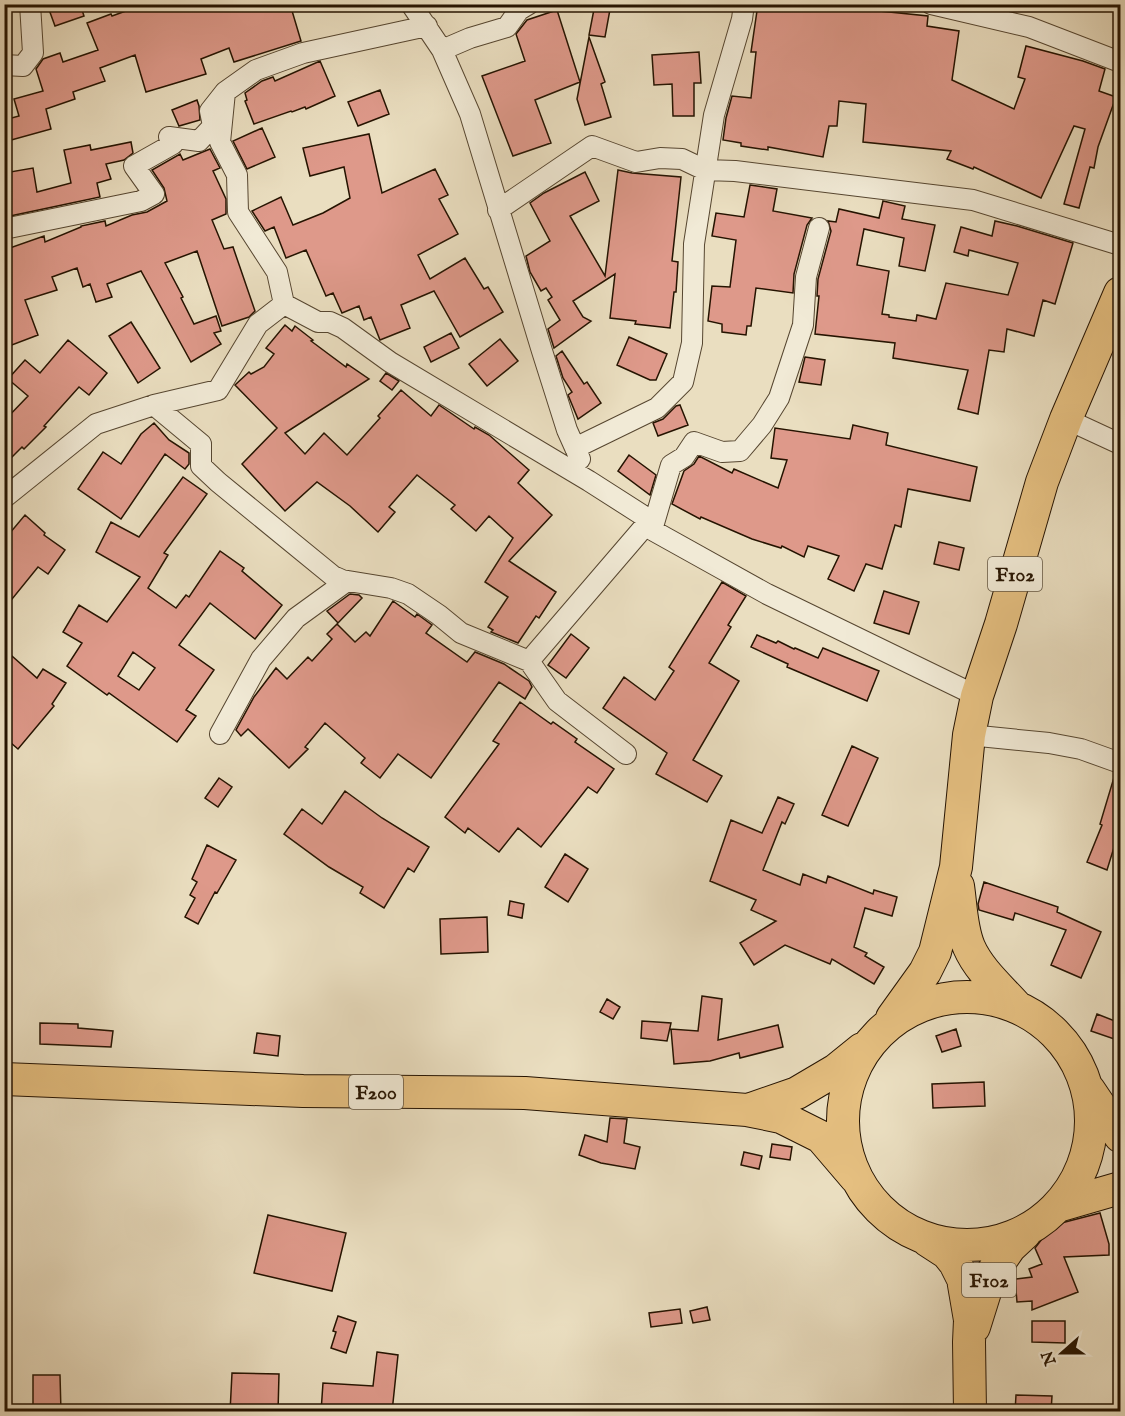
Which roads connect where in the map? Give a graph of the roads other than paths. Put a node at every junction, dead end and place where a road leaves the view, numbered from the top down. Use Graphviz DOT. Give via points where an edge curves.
graph roads {
  1 [pos="30,4"];
  2 [pos="411,4"];
  3 [pos="529,4"];
  4 [pos="744,4"];
  5 [pos="932,4"];
  6 [pos="427,26"];
  7 [pos="442,50"];
  8 [pos="1120,62"];
  9 [pos="4,65"];
  10 [pos="225,92"];
  11 [pos="705,170"];
  12 [pos="498,210"];
  13 [pos="819,228"];
  14 [pos="4,229"];
  15 [pos="1120,245"];
  16 [pos="1120,293"];
  17 [pos="284,304"];
  18 [pos="154,405"];
  19 [pos="1066,419"];
  20 [pos="1120,444"];
  21 [pos="575,448"];
  22 [pos="589,481"];
  23 [pos="4,498"];
  24 [pos="651,525"];
  25 [pos="347,581"];
  26 [pos="529,661"];
  27 [pos="977,696"];
  28 [pos="219,734"];
  29 [pos="969,735"];
  30 [pos="626,754"];
  31 [pos="1120,763"];
  32 [pos="956,867"];
  33 [pos="1016,1006"];
  34 [pos="878,1034"];
  35 [pos="4,1079"];
  36 [pos="1086,1085"];
  37 [pos="747,1110"];
  38 [pos="1120,1136"];
  39 [pos="856,1178"];
  40 [pos="1120,1188"];
  41 [pos="1058,1206"];
  42 [pos="1029,1229"];
  43 [pos="924,1238"];
  44 [pos="969,1342"];
  45 [pos="970,1412"];
  1 -- 9 [label="street" via="33,53 23,66"];
  2 -- 6 [label="street"];
  3 -- 7 [label="street" via="519,10 507,27"];
  4 -- 11 [label="street" via="714,115"];
  5 -- 8 [label="street" via="1029,27"];
  6 -- 7 [label="street"];
  6 -- 10 [label="street" via="303,53 256,70"];
  7 -- 12 [label="street" via="470,114"];
  10 -- 14 [label="street" via="210,111 213,126 199,141 169,137 173,144 134,166 154,194 141,201"];
  10 -- 17 [label="street" via="220,142 237,175 238,212 277,272"];
  11 -- 12 [label="street" via="682,159 636,162 592,146"];
  11 -- 15 [label="street" via="973,200"];
  11 -- 21 [label="street" via="694,244 692,343 683,382 657,408"];
  12 -- 21 [label="street"];
  13 -- 24 [label="street" via="806,277 803,325 779,398 740,451 722,452 694,442 684,457 671,465"];
  16 -- 19 [label="main road, F102"];
  17 -- 18 [label="street" via="258,324 218,390"];
  17 -- 22 [label="street" via="318,322 343,328 390,362"];
  18 -- 23 [label="street" via="96,424"];
  18 -- 25 [label="street" via="201,444 201,466 218,483 333,576"];
  19 -- 20 [label="street"];
  19 -- 27 [label="main road, F102" via="1042,482"];
  21 -- 22 [label="street"];
  22 -- 24 [label="street"];
  24 -- 26 [label="street"];
  24 -- 27 [label="street" via="767,594"];
  25 -- 26 [label="street" via="408,594 460,633"];
  25 -- 28 [label="street" via="296,618 261,659"];
  26 -- 30 [label="street" via="557,701"];
  27 -- 29 [label="main road, F102"];
  29 -- 31 [label="street" via="1060,745"];
  29 -- 32 [label="main road, F102"];
  32 -- 33 [label="main road, F102" via="968,945 984,972"];
  32 -- 34 [label="main road, F102" via="925,972"];
  33 -- 34 [label="main road" via="984,997 950,997 917,1006"];
  33 -- 36 [label="main road" via="1047,1025 1070,1052"];
  34 -- 37 [label="main road, F200" via="817,1082"];
  34 -- 39 [label="main road" via="851,1075 843,1109 845,1144"];
  35 -- 37 [label="main road, F200" via="303,1091 525,1093"];
  36 -- 38 [label="main road"];
  36 -- 41 [label="main road" via="1089,1138 1081,1170"];
  37 -- 39 [label="main road, F200" via="781,1117 821,1137"];
  39 -- 43 [label="main road" via="885,1214"];
  40 -- 41 [label="main road"];
  41 -- 42 [label="main road"];
  42 -- 43 [label="main road" via="1005,1240 978,1245 951,1245"];
  42 -- 44 [label="main road, F102" via="1010,1247 990,1276"];
  43 -- 44 [label="main road, F102" via="947,1253 963,1279 970,1320"];
  44 -- 45 [label="main road, F102"];
}
